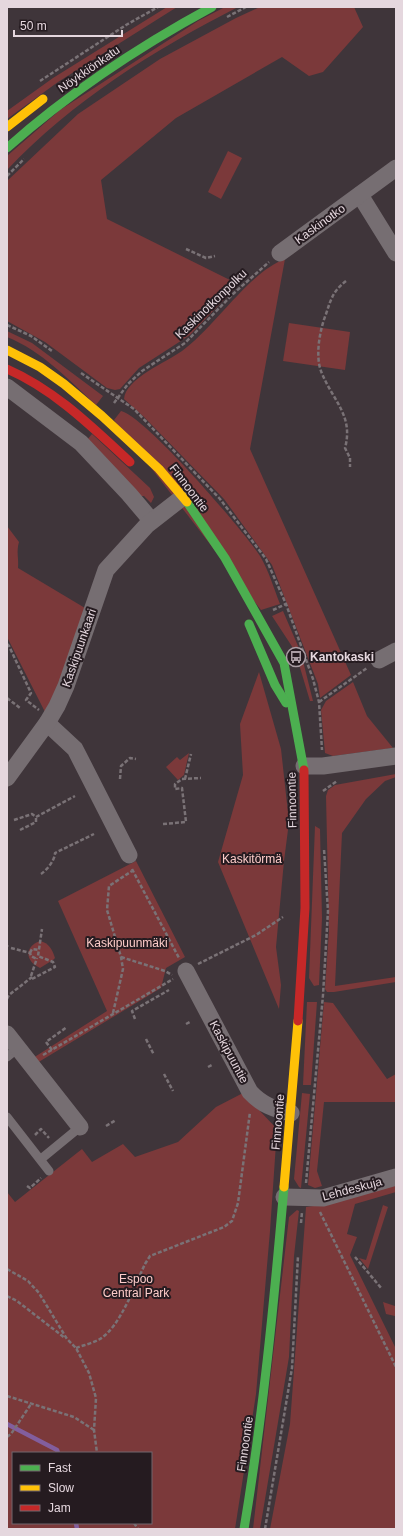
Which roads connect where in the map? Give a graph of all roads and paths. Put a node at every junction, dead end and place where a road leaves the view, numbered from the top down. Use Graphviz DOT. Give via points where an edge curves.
graph roads {
  1 [pos="158,7"];
  2 [pos="212,7"];
  3 [pos="246,7"];
  4 [pos="226,17"];
  5 [pos="35,84"];
  6 [pos="48,95"];
  7 [pos="7,127"];
  8 [pos="7,148"];
  9 [pos="28,155"];
  10 [pos="396,168"];
  11 [pos="7,176"];
  12 [pos="360,195"];
  13 [pos="186,249"];
  14 [pos="280,253"];
  15 [pos="396,253"];
  16 [pos="215,256"];
  17 [pos="346,281"];
  18 [pos="7,350"];
  19 [pos="7,369"];
  20 [pos="7,387"];
  21 [pos="118,398"];
  22 [pos="350,467"];
  23 [pos="140,470"];
  24 [pos="174,503"];
  25 [pos="152,520"];
  26 [pos="230,587"];
  27 [pos="238,600"];
  28 [pos="245,614"];
  29 [pos="7,644"];
  30 [pos="396,651"];
  31 [pos="379,660"];
  32 [pos="7,698"];
  33 [pos="318,702"];
  34 [pos="20,708"];
  35 [pos="294,716"];
  36 [pos="48,720"];
  37 [pos="191,754"];
  38 [pos="396,756"];
  39 [pos="136,759"];
  40 [pos="304,766"];
  41 [pos="7,778"];
  42 [pos="201,778"];
  43 [pos="120,779"];
  44 [pos="185,779"];
  45 [pos="341,780"];
  46 [pos="323,791"];
  47 [pos="75,796"];
  48 [pos="36,817"];
  49 [pos="14,820"];
  50 [pos="163,824"];
  51 [pos="20,830"];
  52 [pos="94,834"];
  53 [pos="130,863"];
  54 [pos="41,874"];
  55 [pos="283,916"];
  56 [pos="42,929"];
  57 [pos="11,948"];
  58 [pos="39,950"];
  59 [pos="30,953"];
  60 [pos="38,957"];
  61 [pos="121,957"];
  62 [pos="181,974"];
  63 [pos="32,977"];
  64 [pos="169,990"];
  65 [pos="7,999"];
  66 [pos="113,1014"];
  67 [pos="135,1019"];
  68 [pos="190,1022"];
  69 [pos="186,1024"];
  70 [pos="67,1027"];
  71 [pos="7,1034"];
  72 [pos="146,1039"];
  73 [pos="52,1050"];
  74 [pos="12,1053"];
  75 [pos="154,1056"];
  76 [pos="29,1064"];
  77 [pos="212,1065"];
  78 [pos="208,1067"];
  79 [pos="164,1074"];
  80 [pos="173,1091"];
  81 [pos="259,1102"];
  82 [pos="291,1113"];
  83 [pos="7,1117"];
  84 [pos="116,1120"];
  85 [pos="106,1126"];
  86 [pos="80,1127"];
  87 [pos="27,1142"];
  88 [pos="56,1147"];
  89 [pos="41,1159"];
  90 [pos="50,1171"];
  91 [pos="396,1177"];
  92 [pos="27,1186"];
  93 [pos="284,1197"];
  94 [pos="314,1199"];
  95 [pos="355,1258"];
  96 [pos="7,1268"];
  97 [pos="382,1289"];
  98 [pos="7,1296"];
  99 [pos="68,1339"];
  100 [pos="76,1348"];
  101 [pos="396,1367"];
  102 [pos="7,1396"];
  103 [pos="31,1404"];
  104 [pos="94,1430"];
  105 [pos="7,1437"];
  106 [pos="97,1452"];
  107 [pos="244,1529"];
  1 -- 5 [label="path"];
  2 -- 8 [label="main road, Nöykkiönkatu" via="168,30 96,75 28,128"];
  3 -- 4 [label="path"];
  6 -- 7 [label="main road, Nöykkiönkatu"];
  9 -- 11 [label="path"];
  10 -- 12 [label="street, Kaskinotko"];
  12 -- 14 [label="street, Kaskinotko"];
  12 -- 15 [label="street"];
  13 -- 16 [label="path" via="206,258"];
  14 -- 21 [label="path, Kaskinotkonpolku" via="233,294 185,343 142,371"];
  17 -- 22 [label="path" via="336,289 320,329 319,346 320,370 342,410 348,427 345,448 350,458"];
  18 -- 24 [label="main road, Finnoontie" via="40,367 97,411 159,469"];
  19 -- 23 [label="main road" via="40,386"];
  20 -- 25 [label="street" via="81,443"];
  24 -- 25 [label="street, Kaskipuunkaari"];
  24 -- 35 [label="main road, Finnoontie" via="225,558 284,663"];
  25 -- 36 [label="street, Kaskipuunkaari" via="106,570 66,686"];
  26 -- 27 [label="main road"];
  28 -- 35 [label="main road, Finnoontie" via="274,685"];
  29 -- 36 [label="path" via="31,693 26,700"];
  30 -- 31 [label="street"];
  31 -- 33 [label="path"];
  32 -- 34 [label="path"];
  35 -- 40 [label="main road, Finnoontie"];
  36 -- 41 [label="street, Kaskipuunkaari"];
  36 -- 53 [label="street" via="75,749"];
  37 -- 44 [label="path"];
  38 -- 40 [label="street"];
  39 -- 43 [label="path" via="130,758 121,766"];
  40 -- 82 [label="main road, Finnoontie" via="305,908"];
  42 -- 44 [label="path"];
  44 -- 50 [label="path" via="176,784 175,789 182,788 186,822"];
  45 -- 46 [label="path"];
  47 -- 48 [label="path"];
  48 -- 49 [label="path" via="32,814"];
  48 -- 51 [label="path" via="36,822"];
  52 -- 54 [label="path" via="55,853 55,857"];
  53 -- 61 [label="path" via="109,886 107,910"];
  53 -- 62 [label="path"];
  55 -- 62 [label="path" via="256,935"];
  56 -- 58 [label="path"];
  57 -- 59 [label="path"];
  58 -- 59 [label="path" via="32,950"];
  58 -- 60 [label="path"];
  59 -- 60 [label="path" via="31,956"];
  60 -- 63 [label="path"];
  60 -- 63 [label="path" via="53,962 55,967"];
  61 -- 62 [label="path"];
  61 -- 66 [label="path" via="123,969"];
  62 -- 66 [label="path"];
  62 -- 81 [label="street, Kaskipuuntie" via="250,1092"];
  63 -- 65 [label="path"];
  64 -- 67 [label="path" via="132,1011"];
  66 -- 73 [label="path"];
  68 -- 69 [label="path"];
  70 -- 73 [label="path" via="46,1042"];
  71 -- 74 [label="street"];
  72 -- 75 [label="path"];
  73 -- 76 [label="path"];
  74 -- 76 [label="street"];
  76 -- 86 [label="street"];
  77 -- 78 [label="path"];
  79 -- 80 [label="path"];
  81 -- 82 [label="street, Kaskipuuntie" via="273,1109"];
  81 -- 100 [label="path" via="250,1110 238,1203 232,1221 224,1227 150,1256 110,1330 100,1339"];
  82 -- 93 [label="main road, Finnoontie"];
  83 -- 87 [label="lane"];
  84 -- 85 [label="path"];
  86 -- 88 [label="lane"];
  87 -- 88 [label="path" via="42,1129"];
  87 -- 89 [label="lane"];
  88 -- 89 [label="lane"];
  89 -- 90 [label="lane"];
  90 -- 92 [label="path" via="30,1188"];
  91 -- 94 [label="street, Lehdeskuja"];
  93 -- 94 [label="street, Lehdeskuja"];
  93 -- 107 [label="main road, Finnoontie" via="257,1452"];
  94 -- 101 [label="path"];
  95 -- 97 [label="path"];
  96 -- 99 [label="path" via="28,1281 39,1293"];
  98 -- 99 [label="path"];
  99 -- 100 [label="path"];
  100 -- 104 [label="path" via="89,1373 96,1398"];
  102 -- 103 [label="path"];
  103 -- 104 [label="path" via="74,1417"];
  103 -- 105 [label="path"];
  104 -- 106 [label="path"];
}
